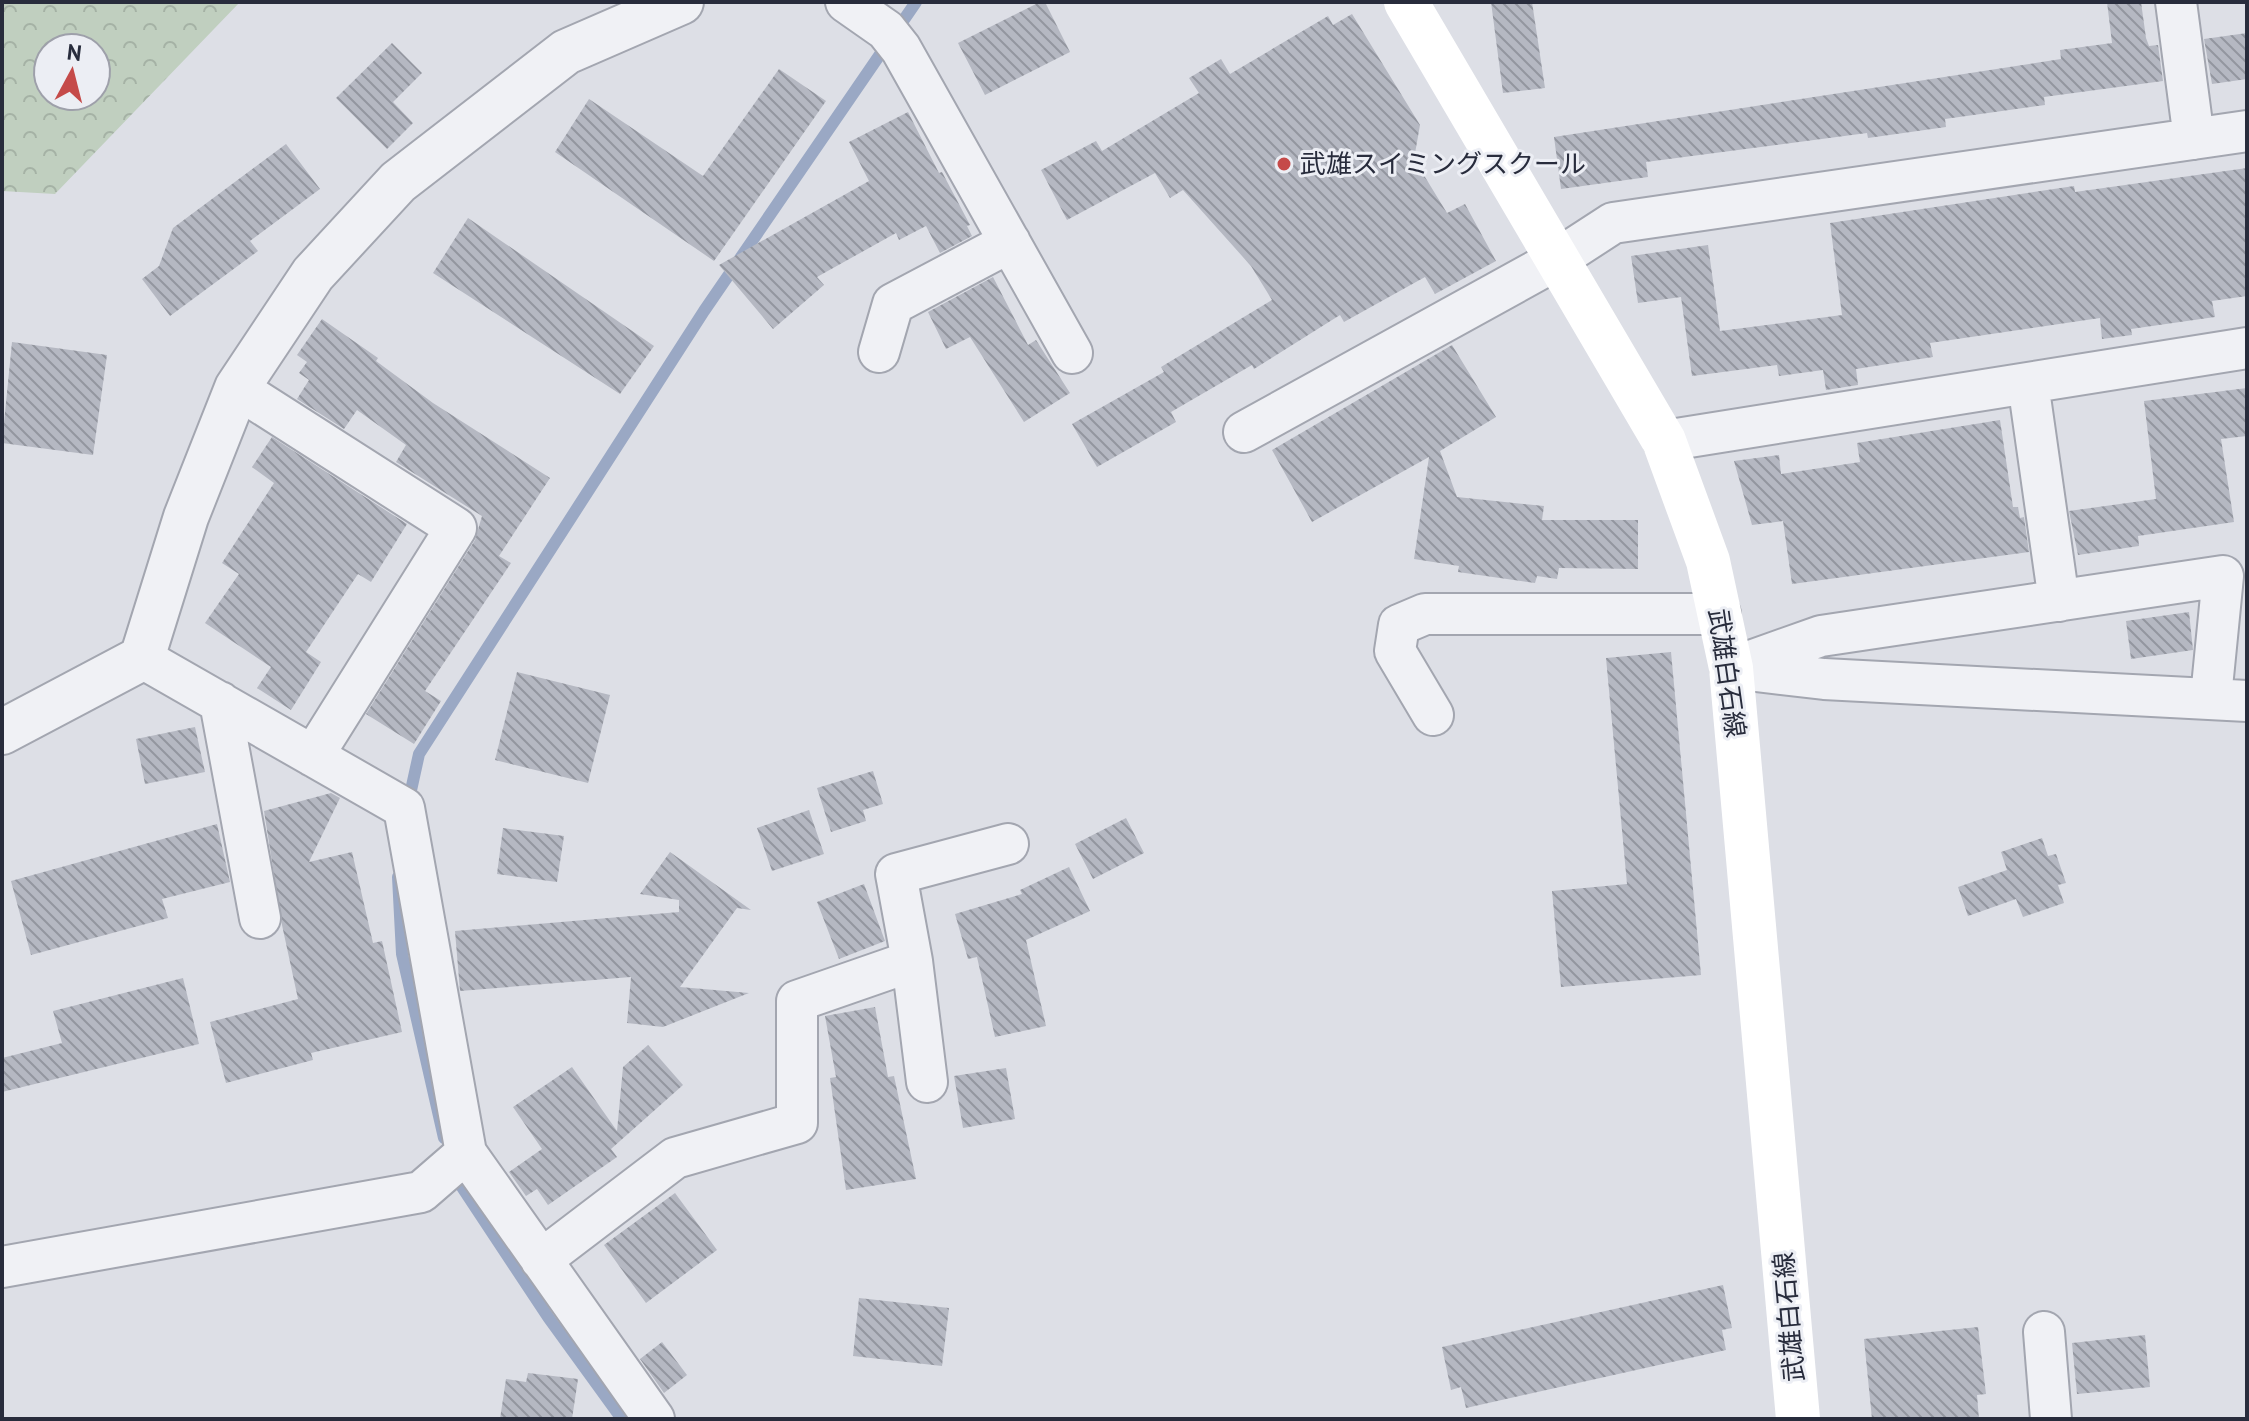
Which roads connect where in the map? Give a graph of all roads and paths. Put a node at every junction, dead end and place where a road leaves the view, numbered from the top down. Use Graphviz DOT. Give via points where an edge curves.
graph roads {
  1 [pos="681,2"];
  2 [pos="846,2"];
  3 [pos="1406,2"];
  4 [pos="2176,2"];
  5 [pos="2247,131"];
  6 [pos="2194,139"];
  7 [pos="1010,242"];
  8 [pos="1556,260"];
  9 [pos="2247,348"];
  10 [pos="879,352"];
  11 [pos="1072,353"];
  12 [pos="2028,383"];
  13 [pos="237,388"];
  14 [pos="1244,432"];
  15 [pos="1664,441"];
  16 [pos="2059,601"];
  17 [pos="1720,614"];
  18 [pos="142,658"];
  19 [pos="1731,668"];
  20 [pos="2229,699"];
  21 [pos="220,702"];
  22 [pos="1433,715"];
  23 [pos="2,732"];
  24 [pos="313,756"];
  25 [pos="1008,844"];
  26 [pos="260,918"];
  27 [pos="912,961"];
  28 [pos="927,1082"];
  29 [pos="466,1153"];
  30 [pos="541,1260"];
  31 [pos="2,1267"];
  32 [pos="2044,1332"];
  33 [pos="654,1419"];
  34 [pos="1798,1419"];
  35 [pos="2051,1419"];
  1 -- 13 [label="street" via="566,52 398,182 313,274"];
  2 -- 7 [label="street" via="894,39"];
  3 -- 8 [label="main road, 武雄白石線"];
  4 -- 6 [label="street"];
  5 -- 6 [label="street"];
  6 -- 8 [label="street" via="1613,223"];
  7 -- 10 [label="street" via="893,304"];
  7 -- 11 [label="street"];
  8 -- 14 [label="street"];
  8 -- 15 [label="main road, 武雄白石線"];
  9 -- 12 [label="street"];
  12 -- 15 [label="street"];
  12 -- 16 [label="street"];
  13 -- 18 [label="street" via="186,517"];
  13 -- 24 [label="street" via="456,528"];
  15 -- 17 [label="main road, 武雄白石線" via="1708,561"];
  16 -- 19 [label="street" via="1821,636"];
  16 -- 20 [label="street" via="2223,576"];
  17 -- 19 [label="main road, 武雄白石線"];
  17 -- 22 [label="street" via="1425,614 1399,625 1395,651"];
  18 -- 21 [label="street"];
  18 -- 23 [label="street"];
  19 -- 20 [label="street" via="1824,679"];
  19 -- 34 [label="main road, 武雄白石線"];
  21 -- 24 [label="street"];
  21 -- 26 [label="street"];
  24 -- 29 [label="street" via="404,808"];
  25 -- 27 [label="street" via="896,874"];
  27 -- 28 [label="street"];
  27 -- 30 [label="street" via="797,1001 797,1123 675,1158"];
  29 -- 30 [label="street"];
  29 -- 31 [label="street" via="421,1192"];
  30 -- 33 [label="street"];
  32 -- 35 [label="street"];
}
